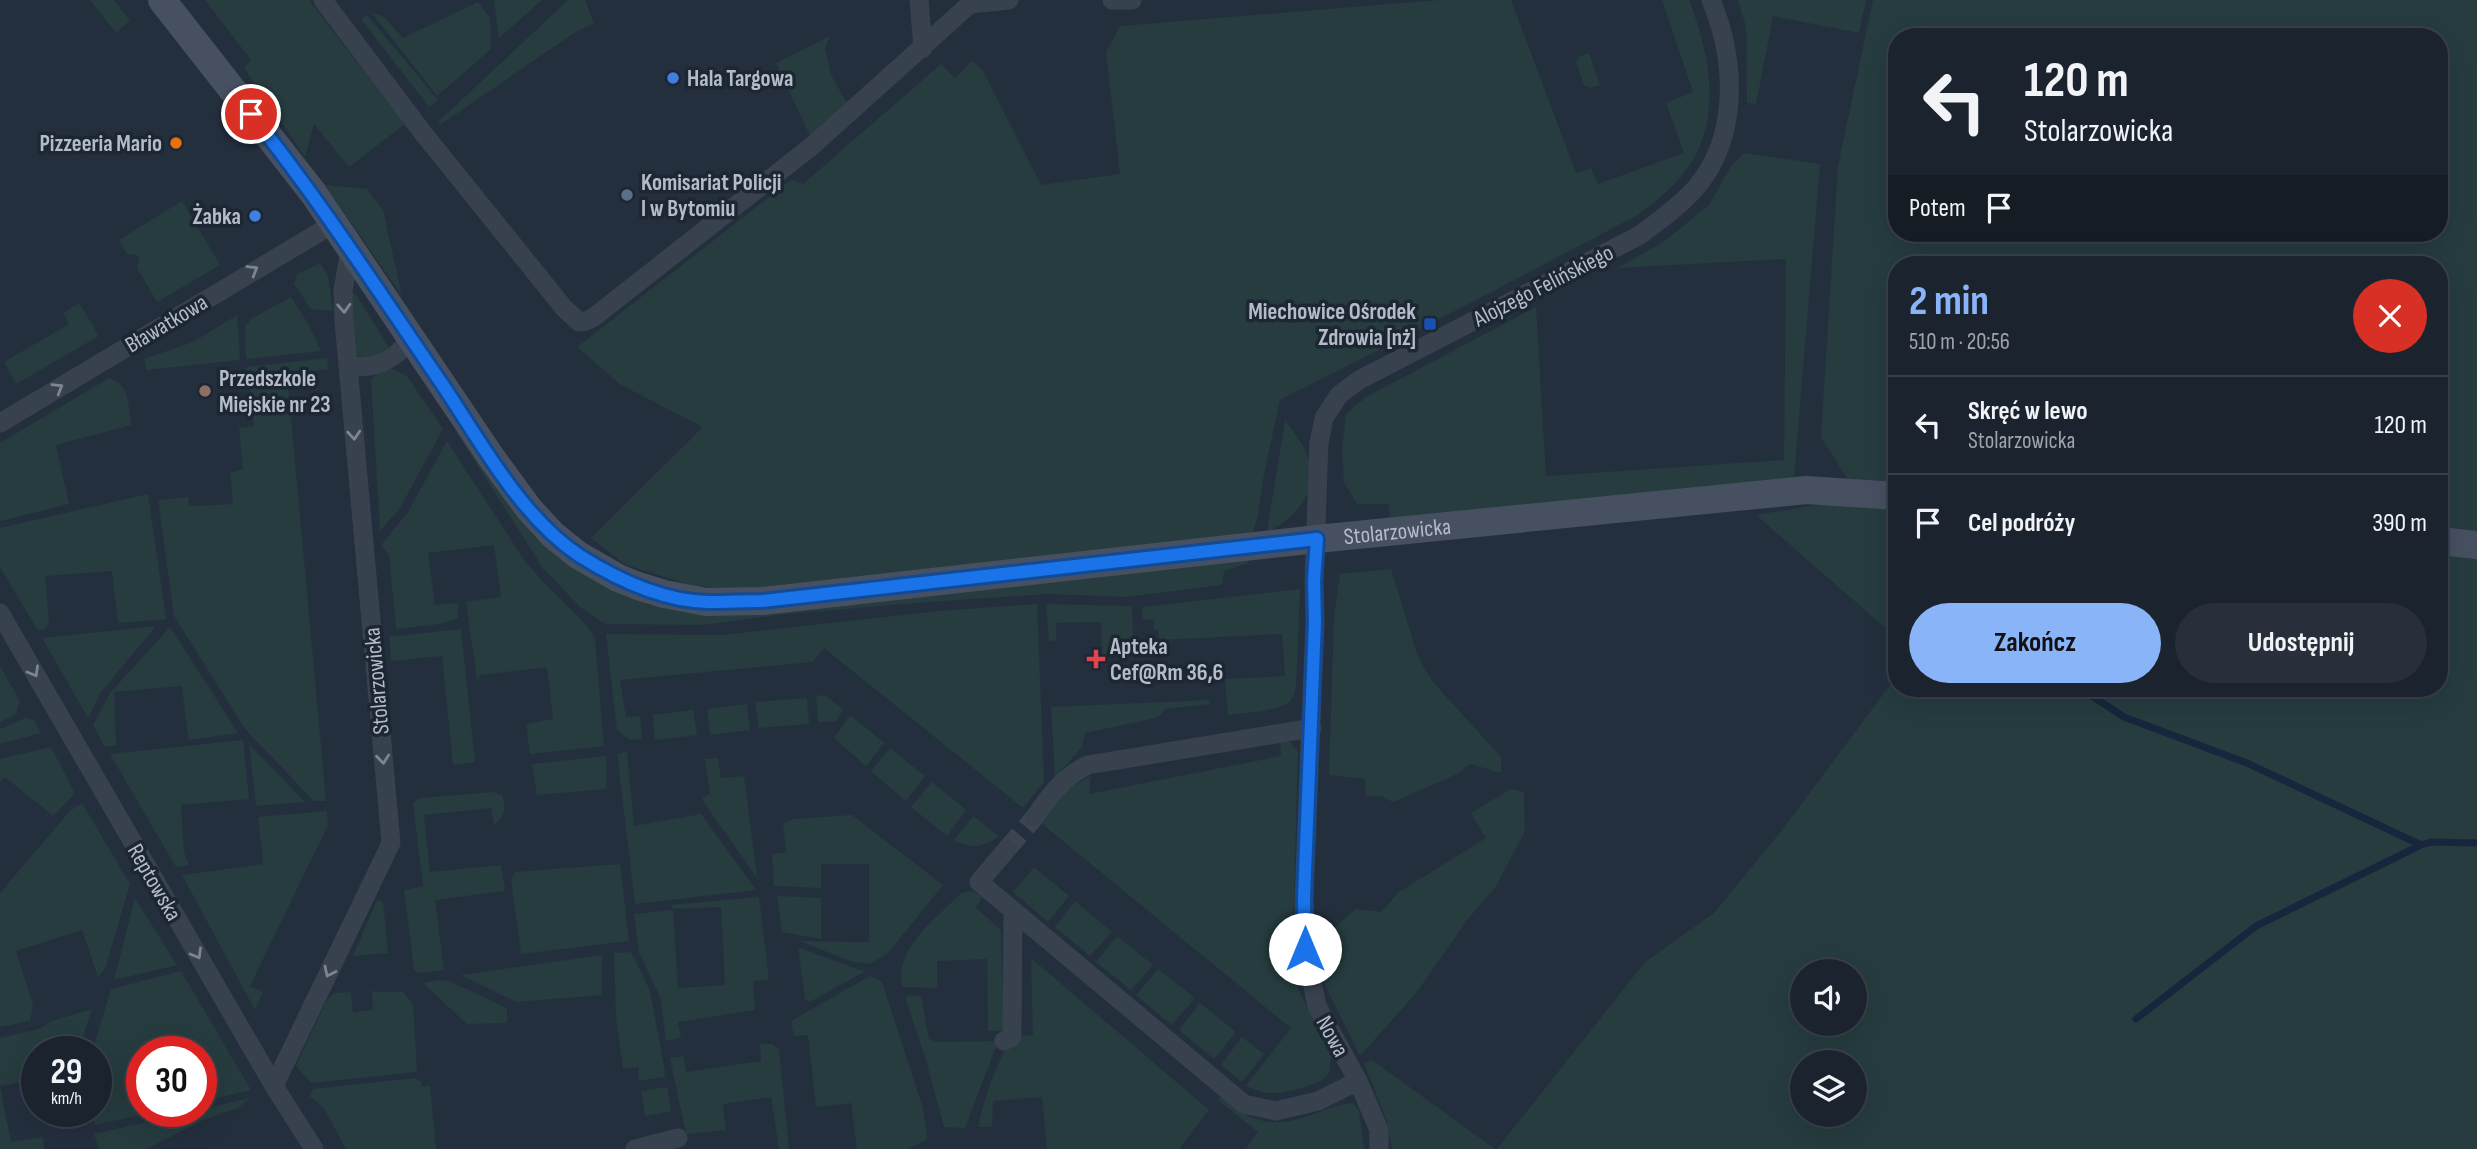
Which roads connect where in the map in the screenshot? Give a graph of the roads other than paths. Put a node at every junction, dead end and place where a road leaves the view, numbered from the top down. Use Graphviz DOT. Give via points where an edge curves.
graph roads {
  1 [pos="162,0"];
  2 [pos="323,0"];
  3 [pos="919,0"];
  4 [pos="1009,0"];
  5 [pos="1112,0"];
  6 [pos="1132,0"];
  7 [pos="1711,0"];
  8 [pos="923,48"];
  9 [pos="333,224"];
  10 [pos="350,250"];
  11 [pos="411,339"];
  12 [pos="348,367"];
  13 [pos="0,423"];
  14 [pos="1888,495"];
  15 [pos="1317,539"];
  16 [pos="2448,542"];
  17 [pos="2477,545"];
  18 [pos="0,612"];
  19 [pos="1312,728"];
  20 [pos="1035,817"];
  21 [pos="1007,849"];
  22 [pos="1013,911"];
  23 [pos="1004,1041"];
  24 [pos="1358,1081"];
  25 [pos="274,1086"];
  26 [pos="678,1138"];
  27 [pos="314,1149"];
  28 [pos="635,1149"];
  29 [pos="1379,1149"];
  1 -- 9 [label="street, Stolarzowicka"];
  2 -- 8 [label="street" via="423,133 579,322 594,317 812,146"];
  3 -- 8 [label="street"];
  4 -- 8 [label="street" via="970,4"];
  5 -- 6 [label="street"];
  7 -- 15 [label="street, Alojzego Felińskiego" via="1726,46 1727,114 1721,145 1695,189 1640,235 1374,372 1339,395 1324,418 1320,443"];
  9 -- 10 [label="street, Stolarzowicka"];
  13 -- 9 [label="street, Bławatkowa, one-way"];
  10 -- 11 [label="street, Stolarzowicka"];
  10 -- 12 [label="street, Stolarzowicka, one-way" via="343,290"];
  11 -- 12 [label="street" via="382,363"];
  11 -- 15 [label="street, Stolarzowicka" via="491,457 553,535 618,578 664,594 706,602 762,601"];
  12 -- 25 [label="street, Stolarzowicka, one-way" via="391,843"];
  14 -- 15 [label="street, Stolarzowicka" via="1806,490"];
  15 -- 19 [label="street, Nowa"];
  16 -- 17 [label="street"];
  18 -- 25 [label="street, Reptowska, one-way"];
  19 -- 20 [label="street" via="1088,765 1073,772 1050,794"];
  19 -- 24 [label="street, Nowa" via="1305,949 1317,1006"];
  21 -- 22 [label="street" via="979,882"];
  22 -- 23 [label="street" via="1012,1037"];
  22 -- 24 [label="street" via="1244,1104 1276,1111 1318,1101"];
  24 -- 29 [label="street, Nowa" via="1379,1130"];
  25 -- 27 [label="street, Reptowska"];
  26 -- 28 [label="street"];
}
